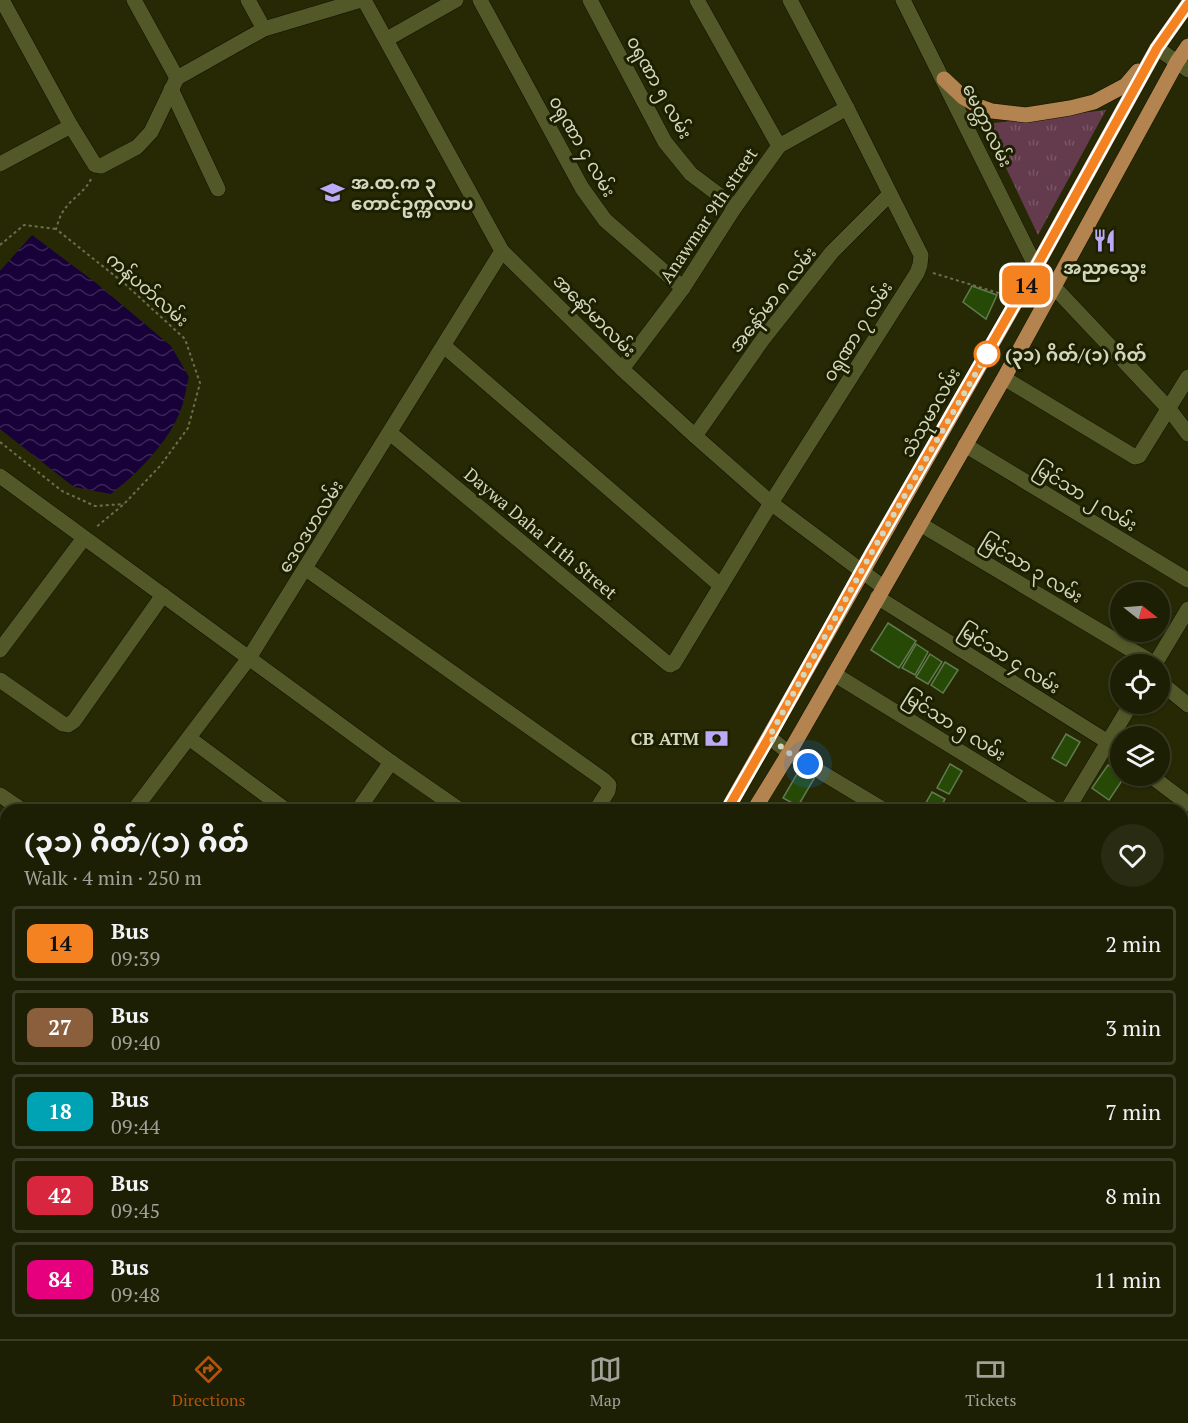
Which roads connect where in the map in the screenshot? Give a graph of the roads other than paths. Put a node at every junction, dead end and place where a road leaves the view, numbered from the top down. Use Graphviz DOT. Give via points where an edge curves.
graph roads {
  1 [pos="2,0"];
  2 [pos="134,0"];
  3 [pos="249,0"];
  4 [pos="363,0"];
  5 [pos="456,0"];
  6 [pos="480,0"];
  7 [pos="590,0"];
  8 [pos="697,0"];
  9 [pos="790,0"];
  10 [pos="903,0"];
  11 [pos="1186,4"];
  12 [pos="264,29"];
  13 [pos="387,39"];
  14 [pos="1188,46"];
  15 [pos="1157,48"];
  16 [pos="1183,66"];
  17 [pos="944,79"];
  18 [pos="174,84"];
  19 [pos="847,108"];
  20 [pos="71,126"];
  21 [pos="779,146"];
  22 [pos="0,164"];
  23 [pos="218,189"];
  24 [pos="890,194"];
  25 [pos="735,207"];
  26 [pos="502,251"];
  27 [pos="1036,267"];
  28 [pos="1054,287"];
  29 [pos="683,288"];
  30 [pos="444,346"];
  31 [pos="622,369"];
  32 [pos="1188,377"];
  33 [pos="1004,378"];
  34 [pos="1168,409"];
  35 [pos="390,433"];
  36 [pos="1188,434"];
  37 [pos="695,436"];
  38 [pos="937,440"];
  39 [pos="962,450"];
  40 [pos="2,481"];
  41 [pos="771,502"];
  42 [pos="920,524"];
  43 [pos="84,537"];
  44 [pos="306,569"];
  45 [pos="862,571"];
  46 [pos="1188,580"];
  47 [pos="720,585"];
  48 [pos="880,592"];
  49 [pos="163,595"];
  50 [pos="1188,609"];
  51 [pos="0,650"];
  52 [pos="1138,654"];
  53 [pos="1161,654"];
  54 [pos="249,658"];
  55 [pos="667,663"];
  56 [pos="834,674"];
  57 [pos="0,680"];
  58 [pos="1170,690"];
  59 [pos="1188,705"];
  60 [pos="1125,714"];
  61 [pos="769,737"];
  62 [pos="189,738"];
  63 [pos="1108,742"];
  64 [pos="789,753"];
  65 [pos="391,762"];
  66 [pos="1164,786"];
  67 [pos="0,795"];
  68 [pos="13,804"];
  69 [pos="139,804"];
  70 [pos="278,804"];
  71 [pos="362,804"];
  72 [pos="451,804"];
  73 [pos="600,804"];
  74 [pos="730,804"];
  75 [pos="758,804"];
  76 [pos="874,804"];
  77 [pos="1045,804"];
  78 [pos="1071,804"];
  79 [pos="1188,804"];
  1 -- 20 [label="street"];
  2 -- 18 [label="street"];
  3 -- 12 [label="street"];
  4 -- 12 [label="street"];
  4 -- 13 [label="street, အနော်မာလမ်း"];
  5 -- 13 [label="street"];
  6 -- 29 [label="street, ၀ရုဏာ ၄ လမ်း" via="582,188 605,220"];
  7 -- 25 [label="street, ၀ရုဏာ ၅ လမ်း" via="665,142 691,174"];
  8 -- 21 [label="street"];
  9 -- 19 [label="street"];
  10 -- 17 [label="street, မေတ္တာလမ်း"];
  11 -- 15 [label="main road, သံသုမာလမ်း"];
  12 -- 18 [label="street"];
  13 -- 26 [label="street, အနော်မာလမ်း"];
  14 -- 16 [label="main road"];
  15 -- 16 [label="street"];
  15 -- 17 [label="main road" via="1126,85 1094,102 1026,115 978,106"];
  15 -- 27 [label="main road, သံသုမာလမ်း"];
  16 -- 28 [label="main road"];
  17 -- 27 [label="street, မေတ္တာလမ်း"];
  18 -- 20 [label="street" via="151,132 137,147 99,166"];
  18 -- 23 [label="street"];
  19 -- 21 [label="street, Anawmar 9th street"];
  19 -- 24 [label="street"];
  20 -- 22 [label="street"];
  21 -- 25 [label="street, Anawmar 9th street"];
  24 -- 37 [label="street, အနော်မာ ၈ လမ်း" via="832,252 763,339"];
  24 -- 41 [label="street, ၀ရုဏာ ၇ လမ်း" via="921,255 919,268"];
  25 -- 29 [label="street, Anawmar 9th street"];
  26 -- 30 [label="street, ဒေဝဒဟလမ်း"];
  26 -- 31 [label="street, အနော်မာလမ်း"];
  27 -- 28 [label="street, မေတ္တာလမ်း"];
  27 -- 38 [label="main road, သံသုမာလမ်း"];
  28 -- 33 [label="main road"];
  28 -- 34 [label="street, မေတ္တာလမ်း"];
  29 -- 31 [label="street, Anawmar 9th street"];
  30 -- 35 [label="street, ဒေဝဒဟလမ်း"];
  30 -- 47 [label="street"];
  31 -- 37 [label="street, အနော်မာလမ်း"];
  32 -- 34 [label="street"];
  33 -- 34 [label="street" via="1135,457"];
  33 -- 39 [label="main road"];
  34 -- 36 [label="street, မေတ္တာလမ်း"];
  35 -- 44 [label="street, ဒေဝဒဟလမ်း"];
  35 -- 55 [label="street, Daywa Daha 11th Street"];
  37 -- 41 [label="street, အနော်မာလမ်း"];
  38 -- 39 [label="main road"];
  38 -- 45 [label="main road, သံသုမာလမ်း"];
  39 -- 42 [label="main road"];
  39 -- 46 [label="street, မြင်သာ ၂ လမ်း"];
  40 -- 43 [label="street"];
  41 -- 45 [label="street, အနော်မာလမ်း"];
  41 -- 47 [label="street, ၀ရုဏာ ၇ လမ်း"];
  42 -- 48 [label="main road"];
  42 -- 52 [label="street, မြင်သာ ၃ လမ်း"];
  43 -- 49 [label="street"];
  43 -- 51 [label="street"];
  44 -- 54 [label="street, ဒေဝဒဟလမ်း"];
  44 -- 73 [label="street" via="604,780 608,791"];
  45 -- 48 [label="street, အနော်မာလမ်း"];
  45 -- 61 [label="main road, သံသုမာလမ်း"];
  47 -- 55 [label="street, ၀ရုဏာ ၇ လမ်း" via="674,663"];
  48 -- 56 [label="main road"];
  48 -- 63 [label="street, မြင်သာ ၄ လမ်း"];
  49 -- 54 [label="street"];
  49 -- 57 [label="street" via="68,725"];
  50 -- 53 [label="street"];
  54 -- 62 [label="street, ဒေဝဒဟလမ်း"];
  54 -- 65 [label="street"];
  56 -- 64 [label="main road"];
  56 -- 77 [label="street, မြင်သာ ၅ လမ်း"];
  58 -- 59 [label="street"];
  60 -- 63 [label="street"];
  61 -- 64 [label="street"];
  61 -- 74 [label="main road, သံသုမာလမ်း"];
  62 -- 69 [label="street, ဒေဝဒဟလမ်း"];
  62 -- 70 [label="street"];
  63 -- 78 [label="street"];
  64 -- 75 [label="main road"];
  64 -- 76 [label="street"];
  65 -- 71 [label="street"];
  65 -- 72 [label="street"];
  66 -- 79 [label="street"];
  67 -- 68 [label="street"];
}
